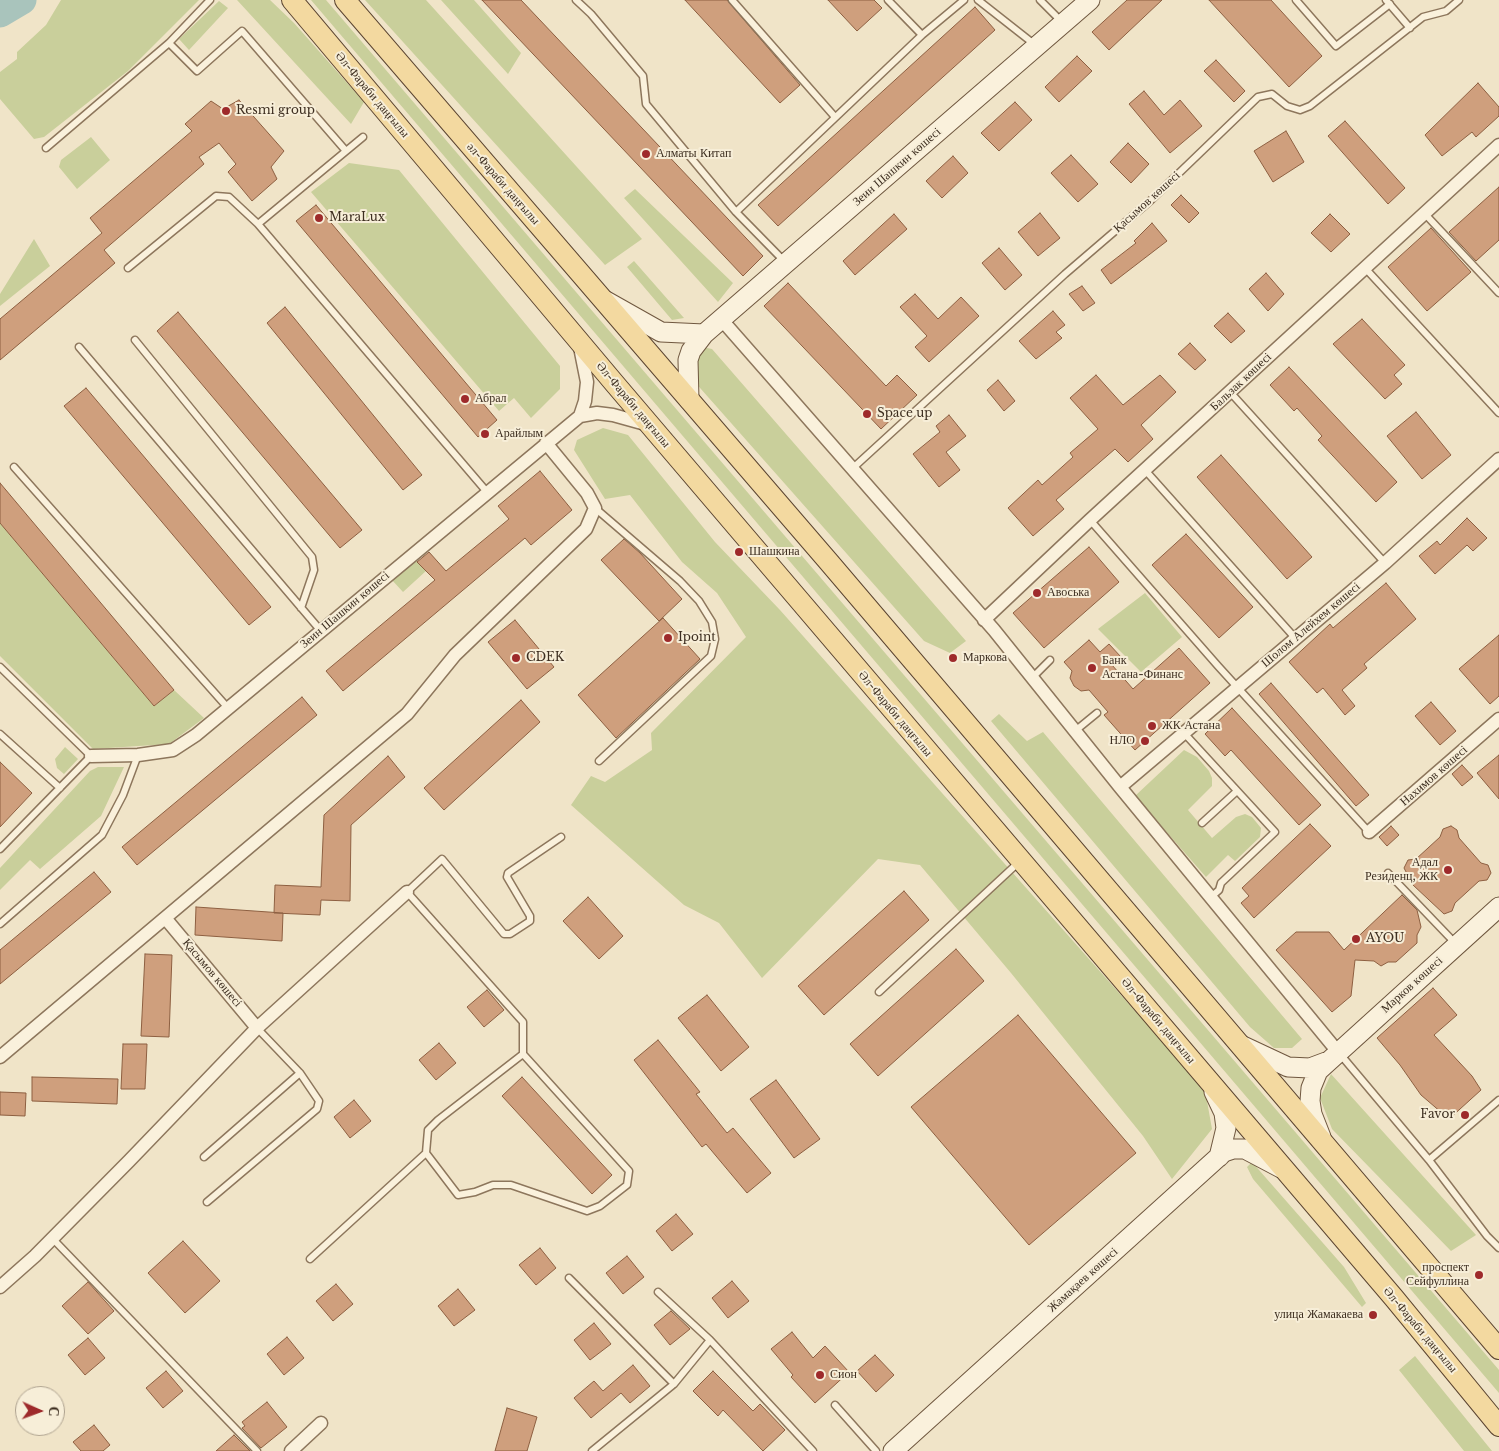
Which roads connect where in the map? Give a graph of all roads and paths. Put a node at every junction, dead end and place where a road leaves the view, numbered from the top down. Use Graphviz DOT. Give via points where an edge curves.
graph roads {
  1 [pos="210,0"];
  2 [pos="292,0"];
  3 [pos="345,0"];
  4 [pos="576,0"];
  5 [pos="732,0"];
  6 [pos="888,0"];
  7 [pos="964,0"];
  8 [pos="978,0"];
  9 [pos="1040,0"];
  10 [pos="1090,0"];
  11 [pos="1296,0"];
  12 [pos="1459,0"];
  13 [pos="1388,2"];
  14 [pos="1063,24"];
  15 [pos="1410,28"];
  16 [pos="922,36"];
  17 [pos="169,43"];
  18 [pos="1037,47"];
  19 [pos="835,117"];
  20 [pos="363,137"];
  21 [pos="1499,146"];
  22 [pos="46,148"];
  23 [pos="346,151"];
  24 [pos="736,212"];
  25 [pos="1425,214"];
  26 [pos="258,224"];
  27 [pos="787,264"];
  28 [pos="128,268"];
  29 [pos="1365,268"];
  30 [pos="1499,293"];
  31 [pos="604,300"];
  32 [pos="722,319"];
  33 [pos="704,334"];
  34 [pos="576,338"];
  35 [pos="135,340"];
  36 [pos="79,347"];
  37 [pos="1230,392"];
  38 [pos="688,400"];
  39 [pos="1499,413"];
  40 [pos="580,416"];
  41 [pos="649,425"];
  42 [pos="546,443"];
  43 [pos="1499,459"];
  44 [pos="14,467"];
  45 [pos="853,468"];
  46 [pos="1145,470"];
  47 [pos="487,492"];
  48 [pos="595,508"];
  49 [pos="1090,520"];
  50 [pos="1385,563"];
  51 [pos="301,608"];
  52 [pos="984,620"];
  53 [pos="321,631"];
  54 [pos="1296,639"];
  55 [pos="1050,660"];
  56 [pos="0,667"];
  57 [pos="1032,677"];
  58 [pos="1237,687"];
  59 [pos="228,708"];
  60 [pos="1097,713"];
  61 [pos="1499,719"];
  62 [pos="1075,731"];
  63 [pos="1184,733"];
  64 [pos="0,734"];
  65 [pos="91,756"];
  66 [pos="138,756"];
  67 [pos="599,761"];
  68 [pos="1120,787"];
  69 [pos="60,788"];
  70 [pos="1236,791"];
  71 [pos="1202,823"];
  72 [pos="1369,832"];
  73 [pos="561,837"];
  74 [pos="0,849"];
  75 [pos="1020,861"];
  76 [pos="1388,873"];
  77 [pos="407,892"];
  78 [pos="1212,897"];
  79 [pos="1499,907"];
  80 [pos="166,919"];
  81 [pos="0,924"];
  82 [pos="1457,945"];
  83 [pos="879,992"];
  84 [pos="257,1028"];
  85 [pos="1236,1041"];
  86 [pos="522,1054"];
  87 [pos="0,1057"];
  88 [pos="1332,1057"];
  89 [pos="300,1073"];
  90 [pos="1209,1082"];
  91 [pos="1499,1100"];
  92 [pos="1327,1148"];
  93 [pos="426,1153"];
  94 [pos="204,1157"];
  95 [pos="1219,1157"];
  96 [pos="1429,1160"];
  97 [pos="1283,1169"];
  98 [pos="207,1202"];
  99 [pos="52,1238"];
  100 [pos="1499,1248"];
  101 [pos="310,1259"];
  102 [pos="569,1278"];
  103 [pos="0,1287"];
  104 [pos="658,1292"];
  105 [pos="710,1340"];
  106 [pos="1499,1349"];
  107 [pos="674,1384"];
  108 [pos="835,1405"];
  109 [pos="322,1423"];
  110 [pos="1496,1423"];
  111 [pos="257,1451"];
  112 [pos="291,1451"];
  113 [pos="592,1451"];
  114 [pos="813,1451"];
  115 [pos="876,1451"];
  116 [pos="893,1451"];
  1 -- 17 [label="lane"];
  2 -- 34 [label="main road, Әл-Фараби даңғылы"];
  3 -- 31 [label="main road, әл-Фараби даңғылы"];
  4 -- 24 [label="lane" via="643,76 646,104"];
  5 -- 19 [label="lane"];
  6 -- 16 [label="lane"];
  7 -- 16 [label="lane"];
  8 -- 18 [label="lane"];
  9 -- 14 [label="lane"];
  10 -- 14 [label="street, Зеин Шашкин көшесі"];
  11 -- 13 [label="lane" via="1336,46"];
  12 -- 15 [label="lane, Қасымов көшесі" via="1446,11 1423,18"];
  13 -- 15 [label="lane"];
  14 -- 18 [label="street, Зеин Шашкин көшесі"];
  15 -- 45 [label="lane, Қасымов көшесі" via="1310,106 1300,110 1287,106 1272,94 1258,97 1150,200"];
  16 -- 19 [label="lane"];
  17 -- 22 [label="lane"];
  17 -- 23 [label="lane" via="196,71 242,31"];
  18 -- 27 [label="street, Зеин Шашкин көшесі"];
  19 -- 24 [label="lane"];
  20 -- 23 [label="lane"];
  21 -- 25 [label="street, Бальзак көшесі"];
  23 -- 26 [label="lane"];
  24 -- 27 [label="lane"];
  25 -- 29 [label="street, Бальзак көшесі"];
  25 -- 30 [label="lane"];
  26 -- 28 [label="lane" via="229,197 216,196"];
  26 -- 47 [label="lane"];
  27 -- 32 [label="street, Зеин Шашкин көшесі"];
  29 -- 37 [label="street, Бальзак көшесі"];
  29 -- 39 [label="lane"];
  31 -- 33 [label="street" via="660,332"];
  31 -- 38 [label="main road, әл-Фараби даңғылы"];
  32 -- 33 [label="street, Зеин Шашкин көшесі"];
  32 -- 45 [label="street"];
  33 -- 38 [label="street, Зеин Шашкин көшесі" via="688,360"];
  34 -- 40 [label="street" via="586,382"];
  34 -- 41 [label="main road, Әл-Фараби даңғылы"];
  35 -- 51 [label="lane" via="312,557 314,570"];
  36 -- 51 [label="lane"];
  37 -- 46 [label="street, Бальзак көшесі"];
  37 -- 50 [label="lane"];
  38 -- 85 [label="main road"];
  40 -- 41 [label="street" via="613,415"];
  40 -- 42 [label="street, Зеин Шашкин көшесі"];
  41 -- 75 [label="main road, Әл-Фараби даңғылы"];
  42 -- 47 [label="street, Зеин Шашкин көшесі"];
  42 -- 48 [label="street" via="588,493"];
  43 -- 50 [label="street, Шолом Алейхем көшесі"];
  44 -- 59 [label="lane"];
  45 -- 52 [label="street"];
  46 -- 49 [label="street, Бальзак көшесі"];
  46 -- 54 [label="lane"];
  47 -- 53 [label="street, Зеин Шашкин көшесі"];
  48 -- 67 [label="lane" via="699,601 712,622 715,639 711,656"];
  48 -- 80 [label="street" via="586,529 456,655 407,714"];
  49 -- 52 [label="street, Бальзак көшесі"];
  49 -- 58 [label="lane"];
  50 -- 54 [label="street, Шолом Алейхем көшесі"];
  51 -- 53 [label="lane"];
  52 -- 57 [label="street"];
  53 -- 59 [label="street, Зеин Шашкин көшесі"];
  54 -- 58 [label="street, Шолом Алейхем көшесі"];
  55 -- 57 [label="lane"];
  56 -- 65 [label="lane"];
  57 -- 62 [label="street"];
  58 -- 63 [label="street, Шолом Алейхем көшесі"];
  58 -- 72 [label="lane"];
  59 -- 66 [label="street, Зеин Шашкин көшесі" via="173,750"];
  60 -- 62 [label="lane"];
  61 -- 72 [label="street, Нахимов көшесі"];
  62 -- 68 [label="street"];
  63 -- 68 [label="street, Шолом Алейхем көшесі"];
  63 -- 70 [label="lane"];
  64 -- 69 [label="lane"];
  65 -- 66 [label="street, Зеин Шашкин көшесі"];
  65 -- 69 [label="lane"];
  66 -- 81 [label="lane" via="123,795 102,835"];
  68 -- 78 [label="street"];
  69 -- 74 [label="lane"];
  70 -- 71 [label="lane"];
  70 -- 78 [label="lane" via="1275,832 1221,883"];
  73 -- 77 [label="lane" via="508,873 507,877 530,916 530,921 510,934 504,934 442,859"];
  75 -- 83 [label="lane"];
  75 -- 90 [label="main road, Әл-Фараби даңғылы"];
  76 -- 82 [label="lane"];
  77 -- 84 [label="street"];
  77 -- 86 [label="lane" via="523,1022"];
  78 -- 88 [label="street"];
  79 -- 82 [label="street, Марков көшесі"];
  80 -- 84 [label="street, Қасымов көшесі"];
  80 -- 87 [label="street"];
  82 -- 88 [label="street, Марков көшесі"];
  84 -- 89 [label="lane"];
  84 -- 99 [label="street"];
  85 -- 88 [label="street" via="1254,1053 1288,1067 1310,1068"];
  85 -- 92 [label="main road"];
  86 -- 93 [label="lane" via="428,1130"];
  86 -- 93 [label="lane" via="629,1171 627,1185 600,1206 587,1211 511,1185 493,1185 458,1195"];
  88 -- 92 [label="street" via="1314,1079 1310,1101 1317,1129"];
  88 -- 96 [label="lane"];
  89 -- 94 [label="lane"];
  89 -- 98 [label="lane" via="319,1101 317,1109"];
  90 -- 95 [label="street" via="1224,1113 1226,1128"];
  90 -- 97 [label="main road, Әл-Фараби даңғылы"];
  91 -- 96 [label="lane"];
  92 -- 106 [label="main road"];
  93 -- 101 [label="lane"];
  95 -- 97 [label="street, Жамақаев көшесі" via="1233,1149 1245,1149"];
  95 -- 116 [label="street, Жамақаев көшесі"];
  96 -- 100 [label="lane"];
  97 -- 110 [label="main road, Әл-Фараби даңғылы"];
  99 -- 103 [label="street"];
  99 -- 111 [label="lane"];
  102 -- 107 [label="lane"];
  104 -- 105 [label="lane"];
  105 -- 107 [label="lane"];
  105 -- 114 [label="lane"];
  107 -- 113 [label="lane"];
  108 -- 115 [label="lane"];
  109 -- 112 [label="street"];
}
